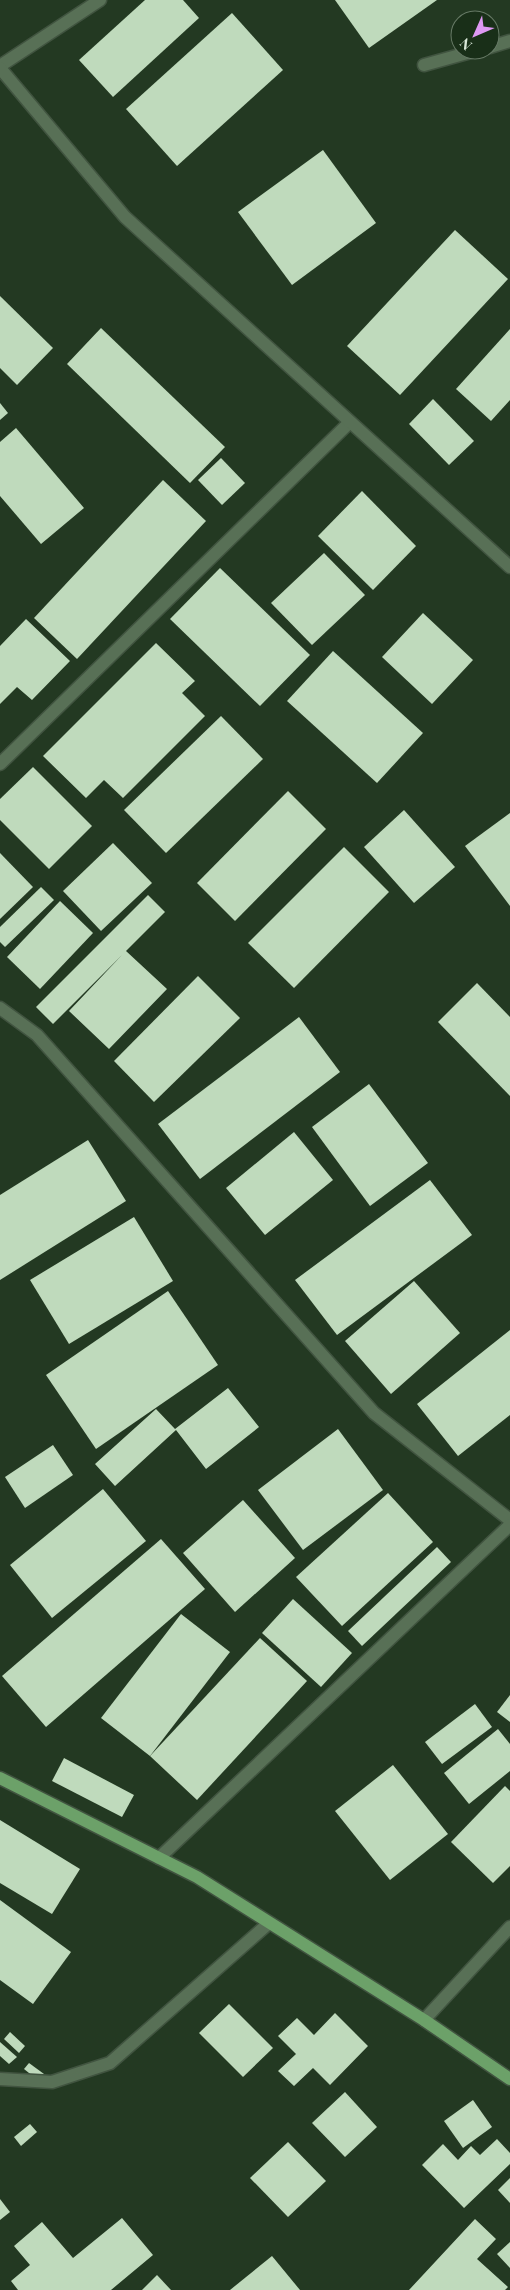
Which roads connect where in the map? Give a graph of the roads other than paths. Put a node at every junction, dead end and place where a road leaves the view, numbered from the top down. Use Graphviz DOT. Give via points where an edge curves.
graph roads {
  1 [pos="100,0"];
  2 [pos="450,58"];
  3 [pos="424,65"];
  4 [pos="0,67"];
  5 [pos="349,423"];
  6 [pos="510,567"];
  7 [pos="0,764"];
  8 [pos="0,1008"];
  9 [pos="510,1520"];
  10 [pos="510,1526"];
  11 [pos="0,1778"];
  12 [pos="159,1858"];
  13 [pos="269,1923"];
  14 [pos="510,1927"];
  15 [pos="424,2020"];
  16 [pos="0,2079"];
  17 [pos="510,2079"];
  1 -- 4 [label="street"];
  2 -- 3 [label="street"];
  4 -- 5 [label="street" via="125,217"];
  5 -- 6 [label="street"];
  5 -- 7 [label="street"];
  8 -- 9 [label="street" via="37,1035 374,1414"];
  10 -- 12 [label="street"];
  11 -- 12 [label="main road"];
  12 -- 13 [label="main road"];
  13 -- 15 [label="main road"];
  13 -- 16 [label="street" via="110,2063 52,2082"];
  14 -- 15 [label="street"];
  15 -- 17 [label="main road"];
}
